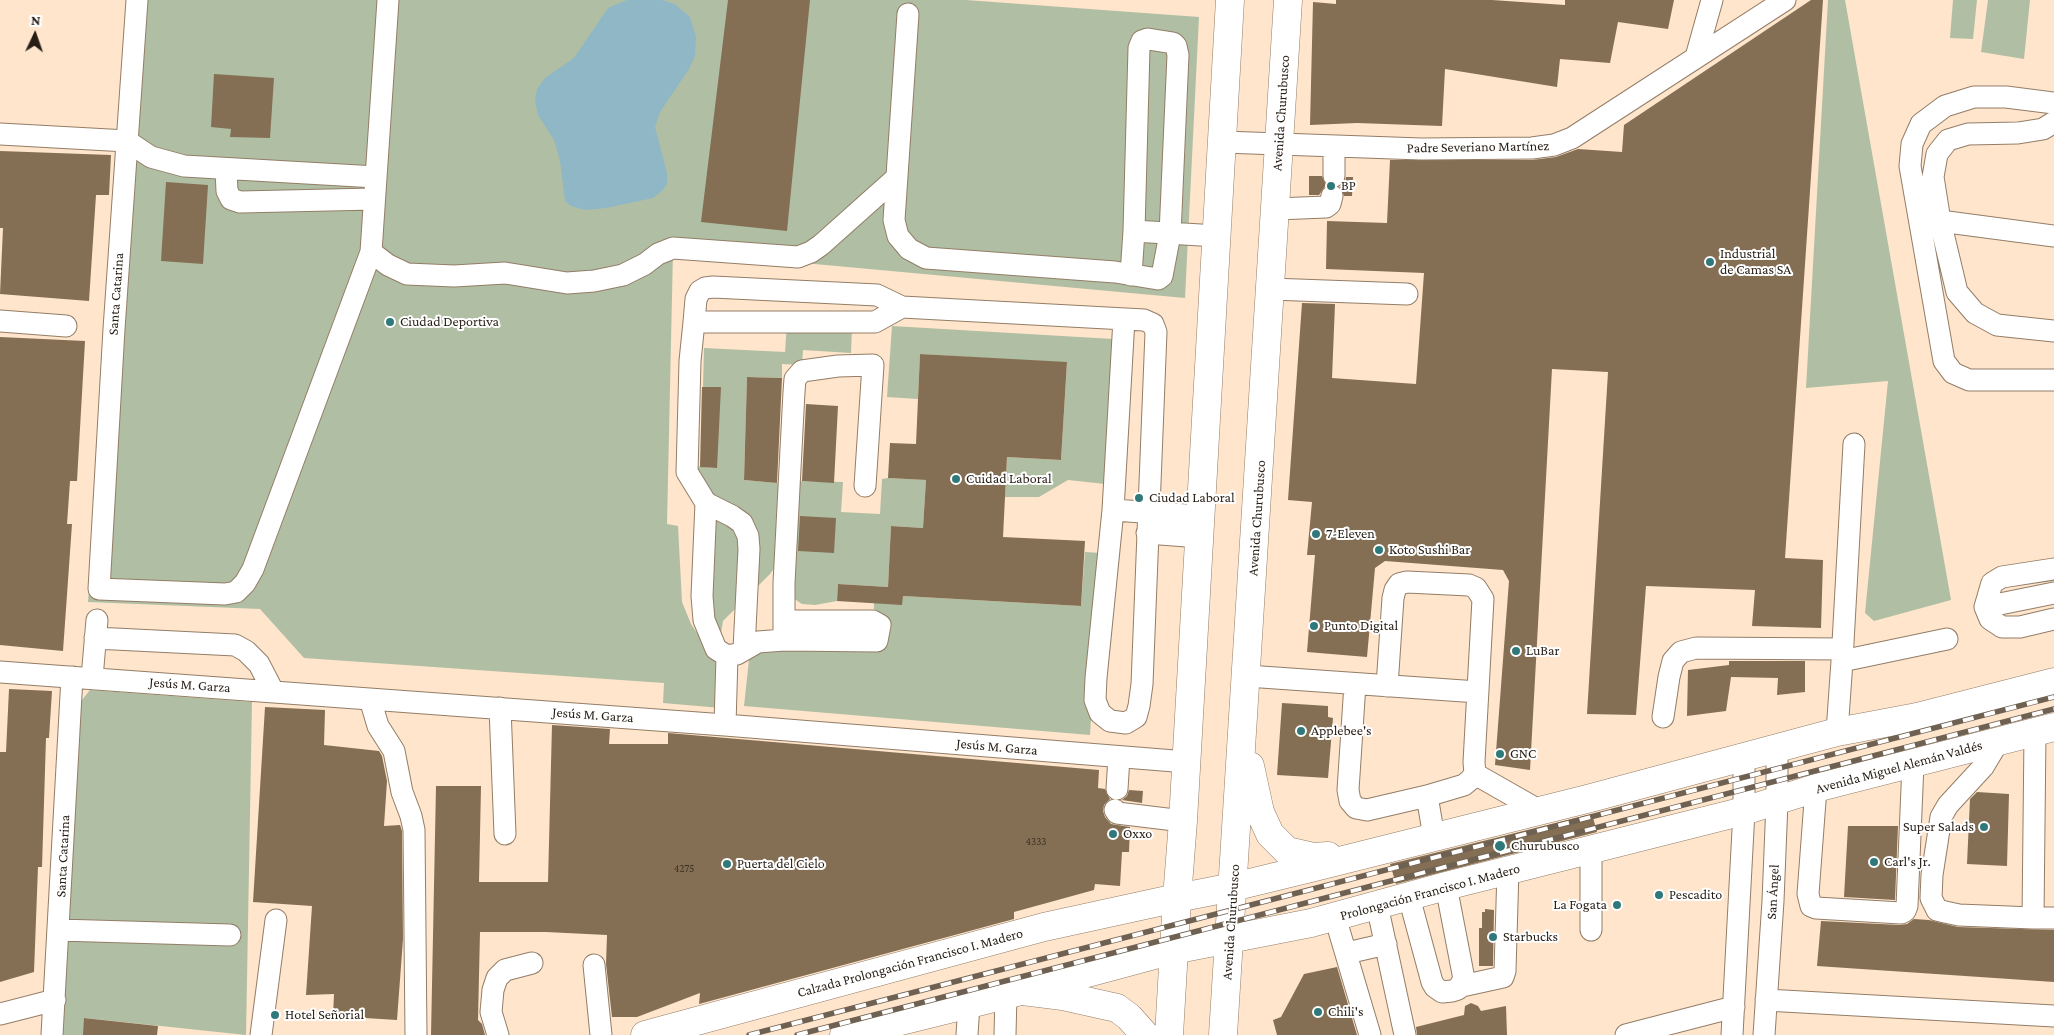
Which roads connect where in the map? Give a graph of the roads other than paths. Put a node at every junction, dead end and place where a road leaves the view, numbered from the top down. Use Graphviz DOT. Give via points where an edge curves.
graph roads {
  1 [pos="137,0"];
  2 [pos="388,0"];
  3 [pos="1230,0"];
  4 [pos="1288,0"];
  5 [pos="1712,0"];
  6 [pos="1785,0"];
  7 [pos="908,14"];
  8 [pos="1696,57"];
  9 [pos="2054,103"];
  10 [pos="2054,122"];
  11 [pos="0,134"];
  12 [pos="127,141"];
  13 [pos="1222,142"];
  14 [pos="1279,145"];
  15 [pos="1334,147"];
  16 [pos="226,170"];
  17 [pos="376,177"];
  18 [pos="895,179"];
  19 [pos="374,199"];
  20 [pos="1276,209"];
  21 [pos="1940,221"];
  22 [pos="1134,231"];
  23 [pos="1170,234"];
  24 [pos="1217,236"];
  25 [pos="2054,236"];
  26 [pos="371,252"];
  27 [pos="1131,275"];
  28 [pos="1271,289"];
  29 [pos="1407,294"];
  30 [pos="902,307"];
  31 [pos="1124,319"];
  32 [pos="0,321"];
  33 [pos="694,322"];
  34 [pos="66,326"];
  35 [pos="2054,331"];
  36 [pos="2054,380"];
  37 [pos="1854,444"];
  38 [pos="865,486"];
  39 [pos="706,503"];
  40 [pos="1113,510"];
  41 [pos="1148,511"];
  42 [pos="1200,526"];
  43 [pos="1147,533"];
  44 [pos="2054,569"];
  45 [pos="2054,593"];
  46 [pos="1985,607"];
  47 [pos="2054,619"];
  48 [pos="1947,639"];
  49 [pos="735,652"];
  50 [pos="1843,655"];
  51 [pos="0,672"];
  52 [pos="1247,676"];
  53 [pos="82,678"];
  54 [pos="2054,682"];
  55 [pos="1355,684"];
  56 [pos="1387,686"];
  57 [pos="273,691"];
  58 [pos="1478,692"];
  59 [pos="370,699"];
  60 [pos="500,708"];
  61 [pos="1663,717"];
  62 [pos="725,725"];
  63 [pos="2044,730"];
  64 [pos="1837,732"];
  65 [pos="1243,733"];
  66 [pos="1998,742"];
  67 [pos="1777,749"];
  68 [pos="1119,756"];
  69 [pos="1744,757"];
  70 [pos="1187,762"];
  71 [pos="1913,764"];
  72 [pos="1475,774"];
  73 [pos="1816,788"];
  74 [pos="1116,789"];
  75 [pos="1427,796"];
  76 [pos="1777,802"];
  77 [pos="1115,810"];
  78 [pos="1540,811"];
  79 [pos="1744,811"];
  80 [pos="1183,821"];
  81 [pos="505,834"];
  82 [pos="1434,837"];
  83 [pos="1591,849"];
  84 [pos="1377,851"];
  85 [pos="1508,870"];
  86 [pos="1446,886"];
  87 [pos="1233,887"];
  88 [pos="1409,897"];
  89 [pos="1177,898"];
  90 [pos="1377,905"];
  91 [pos="1335,917"];
  92 [pos="2044,918"];
  93 [pos="276,920"];
  94 [pos="59,930"];
  95 [pos="1591,930"];
  96 [pos="230,935"];
  97 [pos="1230,940"];
  98 [pos="1386,944"];
  99 [pos="1173,950"];
  100 [pos="1347,953"];
  101 [pos="532,963"];
  102 [pos="594,966"];
  103 [pos="1462,986"];
  104 [pos="1014,993"];
  105 [pos="55,1000"];
  106 [pos="1766,1000"];
  107 [pos="969,1004"];
  108 [pos="1734,1007"];
  109 [pos="0,1014"];
  110 [pos="2054,1016"];
  111 [pos="887,1030"];
  112 [pos="52,1035"];
  113 [pos="261,1035"];
  114 [pos="416,1035"];
  115 [pos="498,1035"];
  116 [pos="601,1035"];
  117 [pos="645,1035"];
  118 [pos="844,1035"];
  119 [pos="968,1035"];
  120 [pos="1005,1035"];
  121 [pos="1145,1035"];
  122 [pos="1169,1035"];
  123 [pos="1223,1035"];
  124 [pos="1370,1035"];
  125 [pos="1405,1035"];
  126 [pos="1626,1035"];
  127 [pos="1732,1035"];
  128 [pos="1764,1035"];
  1 -- 12 [label="street, Santa Catarina"];
  2 -- 17 [label="street"];
  3 -- 13 [label="main road"];
  4 -- 14 [label="main road, Avenida Churubusco"];
  5 -- 8 [label="street"];
  6 -- 8 [label="street, Padre Severiano Martínez"];
  7 -- 18 [label="street"];
  8 -- 15 [label="street, Padre Severiano Martínez" via="1572,138 1554,146"];
  9 -- 36 [label="street" via="1974,97 1945,106 1922,124 1912,144 1910,166 1944,361 1953,373 1969,380"];
  10 -- 21 [label="street" via="2043,129 1968,134 1948,140 1937,154 1933,178"];
  11 -- 12 [label="street"];
  12 -- 16 [label="street" via="151,157 166,162"];
  12 -- 26 [label="street, Santa Catarina" via="100,589 224,594 236,592 245,583"];
  13 -- 14 [label="street, Padre Severiano Martínez"];
  13 -- 24 [label="main road"];
  14 -- 15 [label="street, Padre Severiano Martínez"];
  14 -- 20 [label="main road, Avenida Churubusco"];
  15 -- 20 [label="street" via="1330,204 1326,207"];
  16 -- 17 [label="street"];
  16 -- 19 [label="street" via="227,191 231,199 240,202"];
  17 -- 19 [label="street"];
  18 -- 26 [label="street" via="821,244 798,257 673,248 623,275 567,283 505,273 407,274 388,266"];
  18 -- 27 [label="street" via="894,220 898,236 909,249 926,258"];
  19 -- 26 [label="street"];
  20 -- 28 [label="main road, Avenida Churubusco"];
  21 -- 25 [label="street"];
  21 -- 35 [label="street" via="1957,292 1975,313 1997,325"];
  22 -- 23 [label="street"];
  22 -- 23 [label="street" via="1139,48 1142,41 1148,39 1172,43 1178,55"];
  22 -- 27 [label="street"];
  23 -- 24 [label="street"];
  23 -- 27 [label="street" via="1162,276 1158,279"];
  24 -- 42 [label="main road"];
  28 -- 29 [label="street"];
  28 -- 52 [label="main road, Avenida Churubusco"];
  30 -- 31 [label="street"];
  30 -- 33 [label="street" via="875,322"];
  30 -- 33 [label="street" via="877,295 713,287 700,291"];
  31 -- 40 [label="street"];
  31 -- 41 [label="street" via="1144,320 1153,324 1156,332"];
  32 -- 34 [label="street"];
  33 -- 39 [label="street" via="687,472"];
  37 -- 50 [label="street"];
  38 -- 49 [label="street" via="873,365 802,371 795,379 794,392 784,630"];
  39 -- 49 [label="street" via="702,587 704,620 716,649"];
  39 -- 49 [label="street" via="732,516 742,524 748,536"];
  40 -- 41 [label="street"];
  40 -- 43 [label="street" via="1095,685 1095,700 1100,713 1110,721 1126,723 1136,717 1140,706"];
  41 -- 42 [label="street"];
  41 -- 43 [label="street"];
  42 -- 43 [label="street"];
  42 -- 70 [label="main road"];
  44 -- 46 [label="street" via="2002,577 1992,583"];
  45 -- 46 [label="street"];
  46 -- 47 [label="street" via="1990,619 2002,627 2020,627"];
  48 -- 50 [label="street"];
  49 -- 62 [label="street"];
  50 -- 61 [label="street" via="1696,648 1680,652 1669,677"];
  50 -- 64 [label="street"];
  51 -- 53 [label="street, Jesús M. Garza"];
  52 -- 55 [label="street"];
  52 -- 65 [label="main road, Avenida Churubusco"];
  53 -- 57 [label="street, Jesús M. Garza"];
  53 -- 57 [label="street, Santa Catarina" via="96,629 235,645 259,664"];
  53 -- 94 [label="street, Santa Catarina"];
  54 -- 64 [label="main road" via="1916,717"];
  55 -- 56 [label="street"];
  55 -- 75 [label="street" via="1350,801 1356,808 1367,810"];
  56 -- 58 [label="street"];
  56 -- 58 [label="street" via="1394,590 1407,582 1468,585 1476,588 1483,599"];
  57 -- 59 [label="street, Jesús M. Garza"];
  58 -- 72 [label="street"];
  59 -- 60 [label="street, Jesús M. Garza"];
  59 -- 114 [label="street" via="378,726 394,751 414,830"];
  60 -- 62 [label="street, Jesús M. Garza"];
  60 -- 81 [label="street"];
  62 -- 68 [label="street, Jesús M. Garza"];
  63 -- 66 [label="main road, Avenida Miguel Alemán Valdés"];
  63 -- 92 [label="street"];
  64 -- 67 [label="main road"];
  65 -- 84 [label="main road" via="1260,812 1270,834 1288,851 1313,857"];
  65 -- 87 [label="main road, Avenida Churubusco"];
  66 -- 71 [label="main road, Avenida Miguel Alemán Valdés"];
  66 -- 92 [label="street" via="1983,767 1941,817 1932,875 1932,904 1938,910 1959,915"];
  67 -- 69 [label="main road"];
  67 -- 76 [label="street, San Ángel"];
  68 -- 70 [label="street, Jesús M. Garza"];
  68 -- 74 [label="street"];
  69 -- 78 [label="main road"];
  69 -- 79 [label="street"];
  70 -- 80 [label="main road"];
  71 -- 73 [label="main road, Avenida Miguel Alemán Valdés"];
  71 -- 73 [label="street" via="1907,906 1901,913 1811,906 1808,894"];
  72 -- 75 [label="street" via="1464,785"];
  72 -- 78 [label="street"];
  73 -- 76 [label="main road, Avenida Miguel Alemán Valdés"];
  75 -- 82 [label="street"];
  76 -- 79 [label="main road, Avenida Miguel Alemán Valdés"];
  76 -- 106 [label="street, San Ángel"];
  77 -- 80 [label="street" via="1117,813"];
  78 -- 82 [label="main road"];
  79 -- 83 [label="main road, Prolongación Francisco I. Madero"];
  79 -- 108 [label="street"];
  80 -- 89 [label="main road"];
  82 -- 84 [label="main road"];
  83 -- 85 [label="main road, Prolongación Francisco I. Madero"];
  83 -- 95 [label="street"];
  84 -- 87 [label="main road"];
  85 -- 86 [label="main road, Prolongación Francisco I. Madero"];
  85 -- 103 [label="street" via="1503,977"];
  86 -- 88 [label="main road, Prolongación Francisco I. Madero"];
  86 -- 103 [label="street" via="1463,970"];
  87 -- 89 [label="main road"];
  87 -- 97 [label="main road, Avenida Churubusco"];
  88 -- 90 [label="main road, Prolongación Francisco I. Madero"];
  88 -- 103 [label="street" via="1432,982 1442,992"];
  89 -- 99 [label="main road"];
  89 -- 117 [label="main road, Calzada Prolongación Francisco I. Madero" via="1044,927"];
  90 -- 91 [label="main road, Prolongación Francisco I. Madero"];
  90 -- 98 [label="street"];
  91 -- 97 [label="main road, Prolongación Francisco I. Madero"];
  91 -- 100 [label="street"];
  93 -- 113 [label="street"];
  94 -- 96 [label="street"];
  94 -- 105 [label="street, Santa Catarina"];
  97 -- 99 [label="main road, Prolongación Francisco I. Madero"];
  97 -- 123 [label="main road, Avenida Churubusco"];
  98 -- 100 [label="street"];
  98 -- 125 [label="street"];
  99 -- 104 [label="main road"];
  99 -- 122 [label="main road"];
  100 -- 124 [label="street"];
  101 -- 115 [label="street" via="505,970 497,978 491,1012"];
  102 -- 116 [label="street"];
  104 -- 107 [label="main road"];
  104 -- 120 [label="street"];
  104 -- 121 [label="main road" via="1063,996 1116,1008"];
  105 -- 109 [label="street"];
  105 -- 112 [label="street, Santa Catarina"];
  106 -- 110 [label="street"];
  106 -- 128 [label="street, San Ángel"];
  107 -- 111 [label="main road"];
  107 -- 119 [label="street"];
  108 -- 126 [label="street"];
  108 -- 127 [label="street"];
  111 -- 118 [label="main road"];
}
